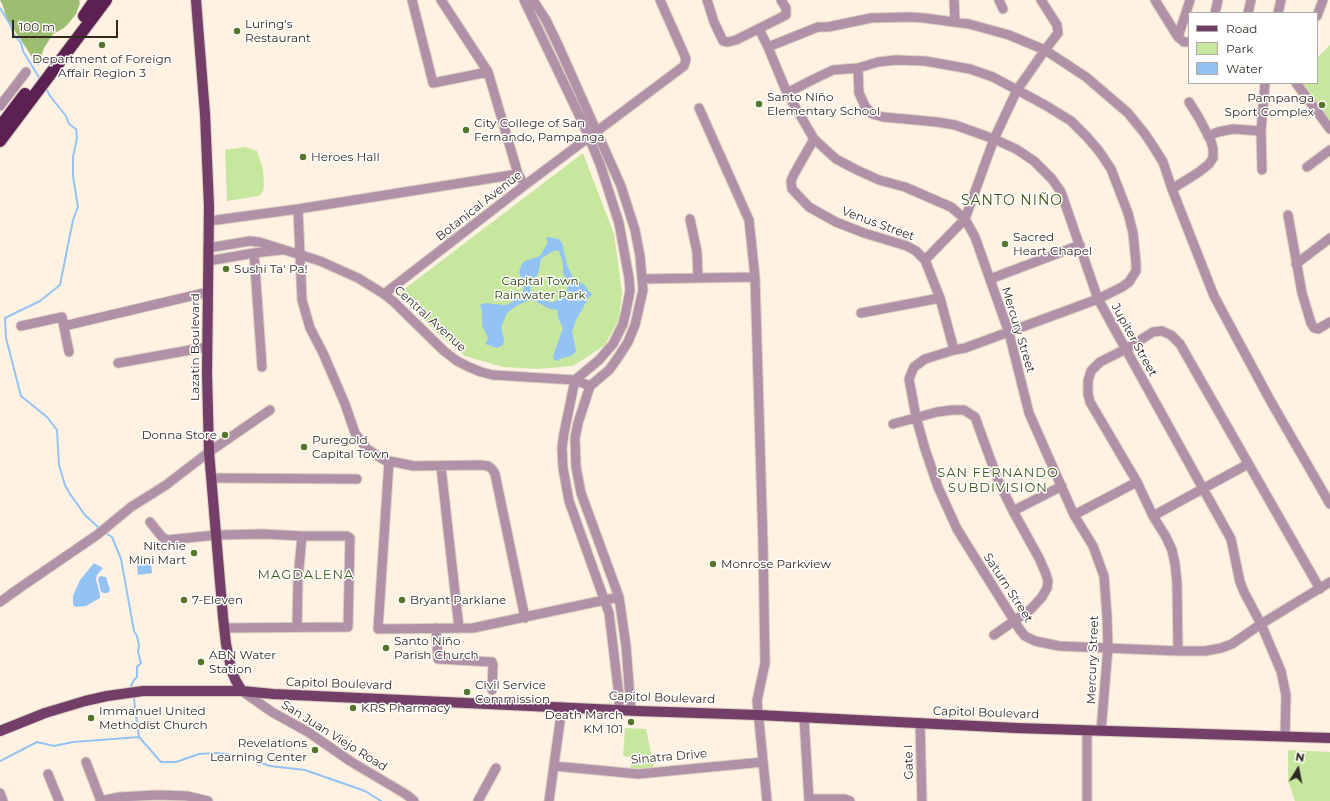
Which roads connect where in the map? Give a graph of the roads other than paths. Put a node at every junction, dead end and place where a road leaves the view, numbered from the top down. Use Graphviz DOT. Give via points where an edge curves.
graph roads {
  1 [pos="95,0"];
  2 [pos="100,0"];
  3 [pos="106,0"];
  4 [pos="111,0"];
  5 [pos="196,0"];
  6 [pos="412,0"];
  7 [pos="442,0"];
  8 [pos="524,0"];
  9 [pos="533,0"];
  10 [pos="660,0"];
  11 [pos="706,0"];
  12 [pos="781,0"];
  13 [pos="954,0"];
  14 [pos="999,0"];
  15 [pos="1041,0"];
  16 [pos="1190,0"];
  17 [pos="1218,0"];
  18 [pos="1251,0"];
  19 [pos="1281,0"];
  20 [pos="1323,0"];
  21 [pos="1157,2"];
  22 [pos="1003,9"];
  23 [pos="1215,12"];
  24 [pos="1248,12"];
  25 [pos="1278,12"];
  26 [pos="1318,13"];
  27 [pos="955,22"];
  28 [pos="83,25"];
  29 [pos="759,29"];
  30 [pos="1178,37"];
  31 [pos="1188,42"];
  32 [pos="768,48"];
  33 [pos="1045,50"];
  34 [pos="53,65"];
  35 [pos="858,68"];
  36 [pos="26,72"];
  37 [pos="488,72"];
  38 [pos="1265,84"];
  39 [pos="1297,84"];
  40 [pos="33,90"];
  41 [pos="1017,90"];
  42 [pos="787,93"];
  43 [pos="1189,102"];
  44 [pos="0,106"];
  45 [pos="699,108"];
  46 [pos="0,127"];
  47 [pos="1330,129"];
  48 [pos="1261,131"];
  49 [pos="597,132"];
  50 [pos="1208,136"];
  51 [pos="589,137"];
  52 [pos="814,139"];
  53 [pos="994,139"];
  54 [pos="0,141"];
  55 [pos="1330,150"];
  56 [pos="1306,167"];
  57 [pos="1262,170"];
  58 [pos="518,174"];
  59 [pos="525,185"];
  60 [pos="1172,189"];
  61 [pos="298,209"];
  62 [pos="1288,215"];
  63 [pos="690,219"];
  64 [pos="965,219"];
  65 [pos="209,221"];
  66 [pos="1330,238"];
  67 [pos="1080,245"];
  68 [pos="208,248"];
  69 [pos="284,250"];
  70 [pos="254,253"];
  71 [pos="300,254"];
  72 [pos="925,260"];
  73 [pos="208,261"];
  74 [pos="1296,264"];
  75 [pos="755,277"];
  76 [pos="698,278"];
  77 [pos="642,279"];
  78 [pos="990,280"];
  79 [pos="208,292"];
  80 [pos="384,294"];
  81 [pos="940,298"];
  82 [pos="1098,299"];
  83 [pos="861,313"];
  84 [pos="1330,322"];
  85 [pos="21,326"];
  86 [pos="64,326"];
  87 [pos="1009,333"];
  88 [pos="207,347"];
  89 [pos="1126,349"];
  90 [pos="954,350"];
  91 [pos="69,352"];
  92 [pos="118,363"];
  93 [pos="262,368"];
  94 [pos="575,380"];
  95 [pos="590,386"];
  96 [pos="270,410"];
  97 [pos="916,417"];
  98 [pos="893,424"];
  99 [pos="209,452"];
  100 [pos="389,461"];
  101 [pos="1248,464"];
  102 [pos="441,467"];
  103 [pos="212,478"];
  104 [pos="358,479"];
  105 [pos="1137,482"];
  106 [pos="1062,486"];
  107 [pos="1203,489"];
  108 [pos="1330,504"];
  109 [pos="1013,511"];
  110 [pos="1074,515"];
  111 [pos="1153,516"];
  112 [pos="150,522"];
  113 [pos="216,535"];
  114 [pos="302,536"];
  115 [pos="1330,582"];
  116 [pos="1320,588"];
  117 [pos="619,597"];
  118 [pos="606,600"];
  119 [pos="0,602"];
  120 [pos="525,618"];
  121 [pos="1014,620"];
  122 [pos="1261,624"];
  123 [pos="224,628"];
  124 [pos="297,628"];
  125 [pos="436,628"];
  126 [pos="459,628"];
  127 [pos="994,635"];
  128 [pos="1108,648"];
  129 [pos="1178,651"];
  130 [pos="492,690"];
  131 [pos="242,692"];
  132 [pos="562,707"];
  133 [pos="619,710"];
  134 [pos="631,711"];
  135 [pos="758,715"];
  136 [pos="804,717"];
  137 [pos="920,723"];
  138 [pos="0,731"];
  139 [pos="1087,731"];
  140 [pos="1101,731"];
  141 [pos="1285,736"];
  142 [pos="1330,738"];
  143 [pos="86,762"];
  144 [pos="763,762"];
  145 [pos="554,766"];
  146 [pos="496,768"];
  147 [pos="48,774"];
  148 [pos="0,793"];
  149 [pos="156,798"];
  150 [pos="809,800"];
  151 [pos="3,801"];
  152 [pos="59,801"];
  153 [pos="100,801"];
  154 [pos="208,801"];
  155 [pos="414,801"];
  156 [pos="478,801"];
  157 [pos="549,801"];
  158 [pos="767,801"];
  159 [pos="850,801"];
  160 [pos="922,801"];
  161 [pos="1087,801"];
  1 -- 34 [label="highway"];
  2 -- 28 [label="highway"];
  3 -- 28 [label="highway"];
  4 -- 34 [label="highway"];
  5 -- 65 [label="main road, Lazatin Boulevard"];
  6 -- 37 [label="street" via="433,83"];
  7 -- 37 [label="street"];
  8 -- 51 [label="street"];
  9 -- 49 [label="street" via="546,20"];
  10 -- 49 [label="street, Botanical Avenue" via="686,59 684,66"];
  11 -- 29 [label="street" via="723,41 736,40"];
  12 -- 29 [label="street" via="786,8 786,15"];
  13 -- 27 [label="street"];
  14 -- 22 [label="street"];
  15 -- 33 [label="street" via="1058,29 1056,37"];
  16 -- 30 [label="street"];
  17 -- 23 [label="street"];
  18 -- 24 [label="street"];
  19 -- 25 [label="street"];
  20 -- 26 [label="street"];
  21 -- 30 [label="street"];
  27 -- 32 [label="street" via="910,17 872,18 818,27"];
  27 -- 33 [label="street" via="994,30"];
  28 -- 34 [label="highway"];
  29 -- 32 [label="street, Mercury Street"];
  30 -- 31 [label="street"];
  32 -- 42 [label="street, Mercury Street"];
  33 -- 41 [label="street"];
  33 -- 60 [label="street" via="1086,77 1128,113 1163,162"];
  34 -- 40 [label="highway"];
  35 -- 41 [label="street, Saturn Street" via="896,60 925,61 970,69 993,77"];
  35 -- 42 [label="street, Saturn Street" via="834,70"];
  35 -- 53 [label="street, Jupiter Street" via="860,93 865,106 872,114 955,125"];
  36 -- 44 [label="street"];
  37 -- 58 [label="street"];
  38 -- 48 [label="street"];
  39 -- 47 [label="street"];
  40 -- 46 [label="highway"];
  40 -- 54 [label="highway"];
  41 -- 53 [label="street"];
  41 -- 82 [label="street, Saturn Street" via="1045,105 1082,131 1105,159 1120,191 1133,233 1136,271 1129,282"];
  42 -- 52 [label="street, Mercury Street"];
  43 -- 50 [label="street"];
  45 -- 75 [label="street" via="749,220"];
  48 -- 50 [label="street" via="1233,129"];
  48 -- 57 [label="street"];
  49 -- 51 [label="street, Botanical Avenue"];
  49 -- 77 [label="street" via="621,186 635,230"];
  50 -- 60 [label="street" via="1213,149 1213,158 1209,164"];
  51 -- 59 [label="street, Botanical Avenue"];
  51 -- 94 [label="street" via="606,180 618,223 630,291 623,324 613,344"];
  52 -- 64 [label="street, Mercury Street" via="836,159 879,180 906,187 950,207"];
  52 -- 72 [label="street, Venus Street" via="791,181 792,189 799,197 809,207 836,222 907,246"];
  53 -- 64 [label="street"];
  53 -- 67 [label="street, Jupiter Street" via="1034,161 1052,179 1061,192"];
  55 -- 56 [label="street"];
  58 -- 59 [label="street"];
  58 -- 61 [label="street"];
  59 -- 80 [label="street, Botanical Avenue"];
  60 -- 108 [label="street" via="1214,296"];
  61 -- 65 [label="street"];
  61 -- 71 [label="street"];
  62 -- 74 [label="street"];
  63 -- 76 [label="street" via="697,252"];
  64 -- 72 [label="street"];
  64 -- 78 [label="street, Mercury Street" via="975,236"];
  65 -- 68 [label="main road, Lazatin Boulevard"];
  66 -- 74 [label="street"];
  67 -- 78 [label="street"];
  67 -- 82 [label="street, Jupiter Street"];
  68 -- 69 [label="street, Central Avenue" via="250,241"];
  68 -- 73 [label="main road, Lazatin Boulevard"];
  69 -- 70 [label="street, Central Avenue"];
  69 -- 71 [label="street, Central Avenue"];
  70 -- 73 [label="street, Central Avenue"];
  70 -- 93 [label="street"];
  71 -- 80 [label="street, Central Avenue" via="335,267"];
  71 -- 100 [label="street" via="302,300 310,328 345,404 355,433 366,448"];
  72 -- 81 [label="street, Venus Street"];
  73 -- 79 [label="main road, Lazatin Boulevard"];
  74 -- 84 [label="street" via="1311,323 1318,329"];
  75 -- 76 [label="street"];
  75 -- 135 [label="street" via="765,663 757,701"];
  76 -- 77 [label="street"];
  77 -- 95 [label="street" via="640,308 628,342 609,370"];
  78 -- 87 [label="street, Mercury Street"];
  79 -- 86 [label="street"];
  79 -- 88 [label="main road, Lazatin Boulevard"];
  80 -- 94 [label="street, Central Avenue" via="444,351 469,367 503,376"];
  81 -- 83 [label="street"];
  81 -- 90 [label="street, Venus Street"];
  82 -- 87 [label="street, Saturn Street"];
  82 -- 89 [label="street, Jupiter Street"];
  85 -- 86 [label="street" via="62,318"];
  86 -- 91 [label="street"];
  87 -- 90 [label="street, Saturn Street"];
  87 -- 106 [label="street, Mercury Street" via="1029,413"];
  88 -- 92 [label="street"];
  88 -- 99 [label="main road, Lazatin Boulevard"];
  89 -- 101 [label="street" via="1153,332 1171,335 1180,344"];
  89 -- 105 [label="street" via="1100,362 1091,371 1088,394 1090,402"];
  89 -- 107 [label="street, Jupiter Street"];
  90 -- 97 [label="street, Saturn Street" via="925,359 911,372 909,384"];
  94 -- 95 [label="street, Central Avenue"];
  94 -- 118 [label="street" via="564,433 563,468 569,501"];
  95 -- 117 [label="street" via="575,438 577,473 581,494"];
  96 -- 99 [label="street"];
  97 -- 98 [label="street"];
  97 -- 109 [label="street" via="952,410 964,410 975,416 998,480"];
  97 -- 121 [label="street, Saturn Street" via="938,487 957,529"];
  99 -- 103 [label="main road, Lazatin Boulevard"];
  99 -- 119 [label="street" via="166,485 131,507 107,528"];
  100 -- 102 [label="street" via="414,466"];
  100 -- 125 [label="street" via="378,629"];
  101 -- 107 [label="street"];
  101 -- 116 [label="street"];
  102 -- 120 [label="street" via="492,468"];
  102 -- 126 [label="street"];
  103 -- 104 [label="street"];
  103 -- 113 [label="main road, Lazatin Boulevard"];
  105 -- 110 [label="street"];
  105 -- 111 [label="street"];
  106 -- 109 [label="street"];
  106 -- 110 [label="street, Mercury Street"];
  107 -- 111 [label="street"];
  107 -- 122 [label="street, Jupiter Street" via="1231,539 1240,582"];
  109 -- 121 [label="street" via="1039,558 1048,581 1042,598"];
  110 -- 128 [label="street, Mercury Street" via="1093,546 1104,576"];
  111 -- 129 [label="street" via="1172,550 1175,564"];
  112 -- 113 [label="street" via="165,539"];
  113 -- 114 [label="street"];
  113 -- 123 [label="main road, Lazatin Boulevard"];
  114 -- 124 [label="street"];
  114 -- 124 [label="street" via="350,538 348,627"];
  115 -- 116 [label="street, Saturn Street"];
  116 -- 122 [label="street, Saturn Street"];
  117 -- 118 [label="street"];
  117 -- 134 [label="street"];
  118 -- 120 [label="street"];
  118 -- 133 [label="street"];
  120 -- 126 [label="street" via="473,628"];
  121 -- 127 [label="street"];
  121 -- 128 [label="street, Saturn Street" via="1025,636 1035,641 1059,646"];
  122 -- 129 [label="street, Saturn Street" via="1221,648"];
  122 -- 141 [label="street, Jupiter Street" via="1281,671 1286,695"];
  123 -- 124 [label="street"];
  123 -- 131 [label="main road, Lazatin Boulevard" via="232,672"];
  125 -- 126 [label="street"];
  125 -- 130 [label="street" via="438,659 492,662"];
  128 -- 129 [label="street, Saturn Street"];
  128 -- 140 [label="street, Mercury Street"];
  131 -- 132 [label="main road, Capitol Boulevard"];
  131 -- 138 [label="main road, Capitol Boulevard" via="124,693 52,711"];
  131 -- 155 [label="street, San Juan Viejo Road"];
  132 -- 133 [label="main road, Capitol Boulevard"];
  132 -- 145 [label="street"];
  133 -- 134 [label="main road, Capitol Boulevard"];
  134 -- 135 [label="main road, Capitol Boulevard"];
  135 -- 136 [label="main road, Capitol Boulevard"];
  135 -- 144 [label="street"];
  136 -- 137 [label="main road, Capitol Boulevard"];
  136 -- 150 [label="street"];
  137 -- 139 [label="main road, Capitol Boulevard"];
  137 -- 160 [label="street, Gate I"];
  139 -- 140 [label="main road, Capitol Boulevard"];
  139 -- 161 [label="street"];
  140 -- 141 [label="main road, Capitol Boulevard"];
  141 -- 142 [label="main road, Capitol Boulevard"];
  143 -- 153 [label="street"];
  144 -- 145 [label="street, Sinatra Drive" via="638,774"];
  144 -- 158 [label="street"];
  145 -- 157 [label="street"];
  146 -- 156 [label="street"];
  147 -- 152 [label="street"];
  148 -- 151 [label="street"];
  149 -- 153 [label="street" via="120,797"];
  149 -- 154 [label="street" via="187,796"];
  150 -- 159 [label="street"];
}
